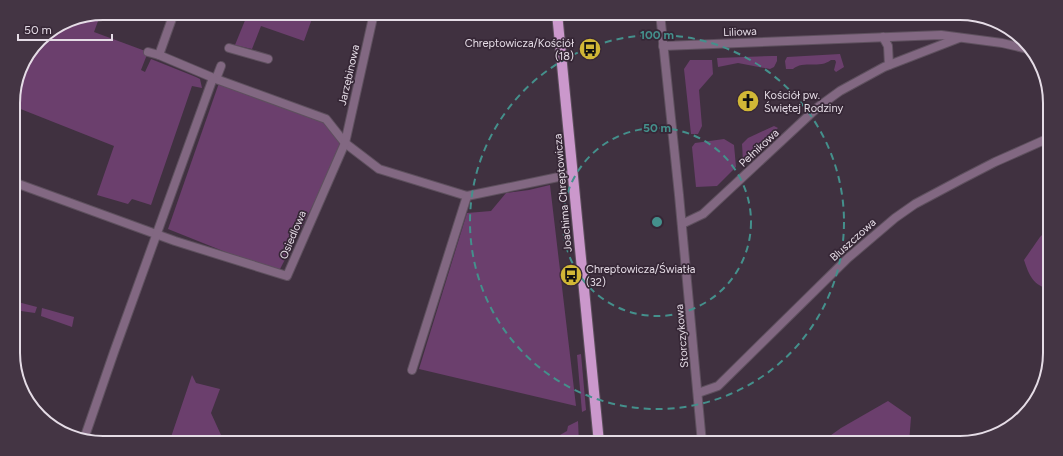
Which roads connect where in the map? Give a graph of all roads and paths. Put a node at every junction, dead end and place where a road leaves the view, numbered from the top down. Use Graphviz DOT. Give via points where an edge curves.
graph roads {
  1 [pos="171,20"];
  2 [pos="372,20"];
  3 [pos="559,20"];
  4 [pos="661,20"];
  5 [pos="884,37"];
  6 [pos="959,38"];
  7 [pos="664,46"];
  8 [pos="229,48"];
  9 [pos="1022,48"];
  10 [pos="148,52"];
  11 [pos="158,55"];
  12 [pos="268,59"];
  13 [pos="889,65"];
  14 [pos="221,66"];
  15 [pos="215,79"];
  16 [pos="1043,141"];
  17 [pos="345,143"];
  18 [pos="573,174"];
  19 [pos="20,185"];
  20 [pos="468,196"];
  21 [pos="682,224"];
  22 [pos="157,234"];
  23 [pos="412,370"];
  24 [pos="698,394"];
  25 [pos="86,434"];
  26 [pos="598,436"];
  27 [pos="701,436"];
  1 -- 11 [label="street"];
  2 -- 17 [label="street, Jarzębinowa"];
  3 -- 18 [label="main road, Joachima Chreptowicza"];
  4 -- 7 [label="street, Storczykowa"];
  5 -- 6 [label="street, Liliowa" via="941,35"];
  5 -- 7 [label="street, Liliowa"];
  5 -- 13 [label="street" via="888,46"];
  6 -- 9 [label="street, Liliowa"];
  6 -- 13 [label="street, Pełnikowa"];
  7 -- 21 [label="street, Storczykowa"];
  8 -- 12 [label="street"];
  10 -- 11 [label="street"];
  11 -- 15 [label="street"];
  13 -- 21 [label="street, Pełnikowa" via="840,90 703,214"];
  14 -- 15 [label="street"];
  15 -- 17 [label="street" via="326,119"];
  15 -- 22 [label="street"];
  16 -- 24 [label="street, Bluszczowa" via="994,162 915,204 895,218 848,258 718,386"];
  17 -- 20 [label="street" via="379,169"];
  17 -- 22 [label="street, Osiedlowa" via="287,276"];
  18 -- 20 [label="street"];
  18 -- 26 [label="main road, Joachima Chreptowicza"];
  19 -- 22 [label="street, Osiedlowa"];
  20 -- 23 [label="street"];
  21 -- 24 [label="street, Storczykowa"];
  22 -- 25 [label="street"];
  24 -- 27 [label="street, Storczykowa"];
}
